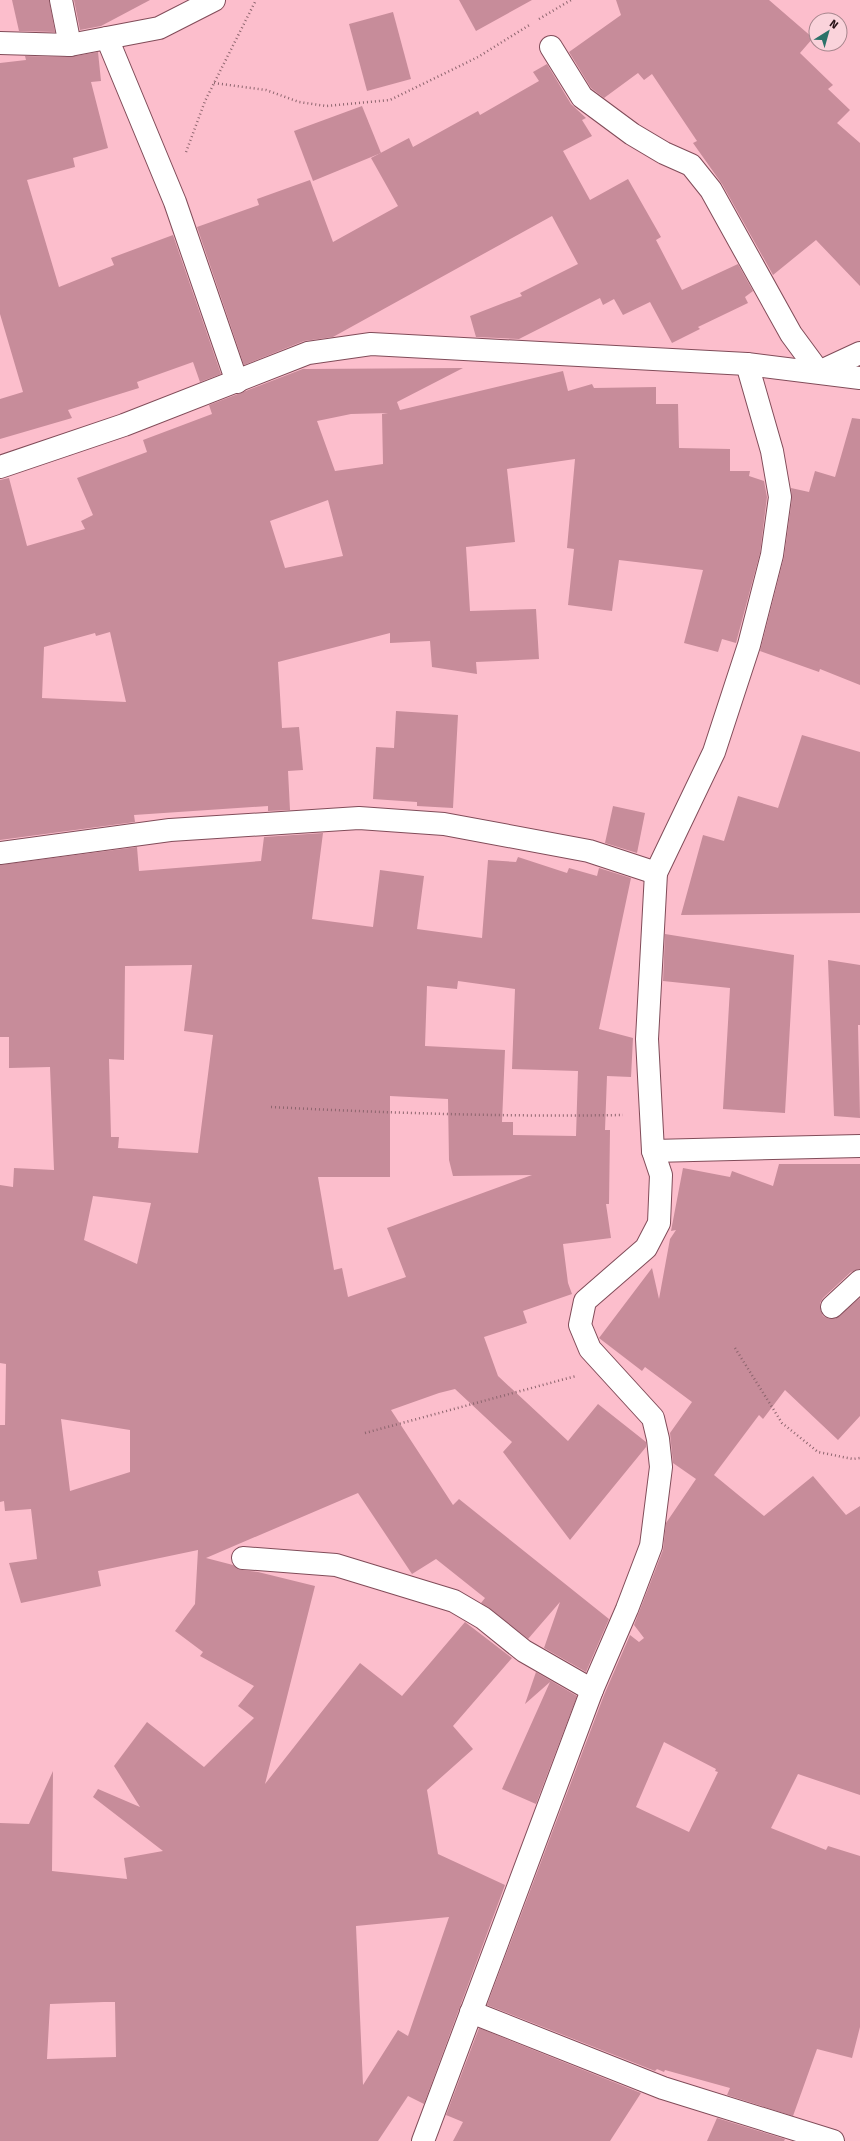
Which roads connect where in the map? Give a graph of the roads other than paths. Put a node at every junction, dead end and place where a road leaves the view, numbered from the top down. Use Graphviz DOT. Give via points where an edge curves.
graph roads {
  1 [pos="61,0"];
  2 [pos="214,0"];
  3 [pos="107,38"];
  4 [pos="0,43"];
  5 [pos="70,45"];
  6 [pos="551,47"];
  7 [pos="860,353"];
  8 [pos="747,364"];
  9 [pos="819,372"];
  10 [pos="860,378"];
  11 [pos="237,382"];
  12 [pos="0,467"];
  13 [pos="0,853"];
  14 [pos="656,873"];
  15 [pos="860,1146"];
  16 [pos="653,1151"];
  17 [pos="860,1281"];
  18 [pos="832,1307"];
  19 [pos="243,1558"];
  20 [pos="592,1690"];
  21 [pos="471,2012"];
  22 [pos="423,2141"];
  23 [pos="833,2141"];
  1 -- 5 [label="street"];
  2 -- 3 [label="street" via="159,28"];
  3 -- 5 [label="street"];
  3 -- 11 [label="street" via="174,202"];
  4 -- 5 [label="street"];
  6 -- 9 [label="street" via="582,97 632,134 691,165 712,190 791,334"];
  7 -- 9 [label="street"];
  8 -- 9 [label="street"];
  8 -- 11 [label="street" via="371,344 308,353"];
  8 -- 14 [label="street" via="772,451 780,497 772,555 748,645 714,752"];
  9 -- 10 [label="street"];
  11 -- 12 [label="street" via="124,425"];
  13 -- 14 [label="street" via="170,830 359,818 452,825 589,851"];
  14 -- 16 [label="street" via="647,1039"];
  15 -- 16 [label="street"];
  16 -- 20 [label="street" via="661,1175 659,1223 646,1248 584,1301 580,1325 590,1348 653,1418 661,1467 651,1546"];
  17 -- 18 [label="street"];
  19 -- 20 [label="street" via="336,1565 454,1601 483,1618 524,1651"];
  20 -- 21 [label="street"];
  21 -- 22 [label="street"];
  21 -- 23 [label="street" via="663,2088"];
}
